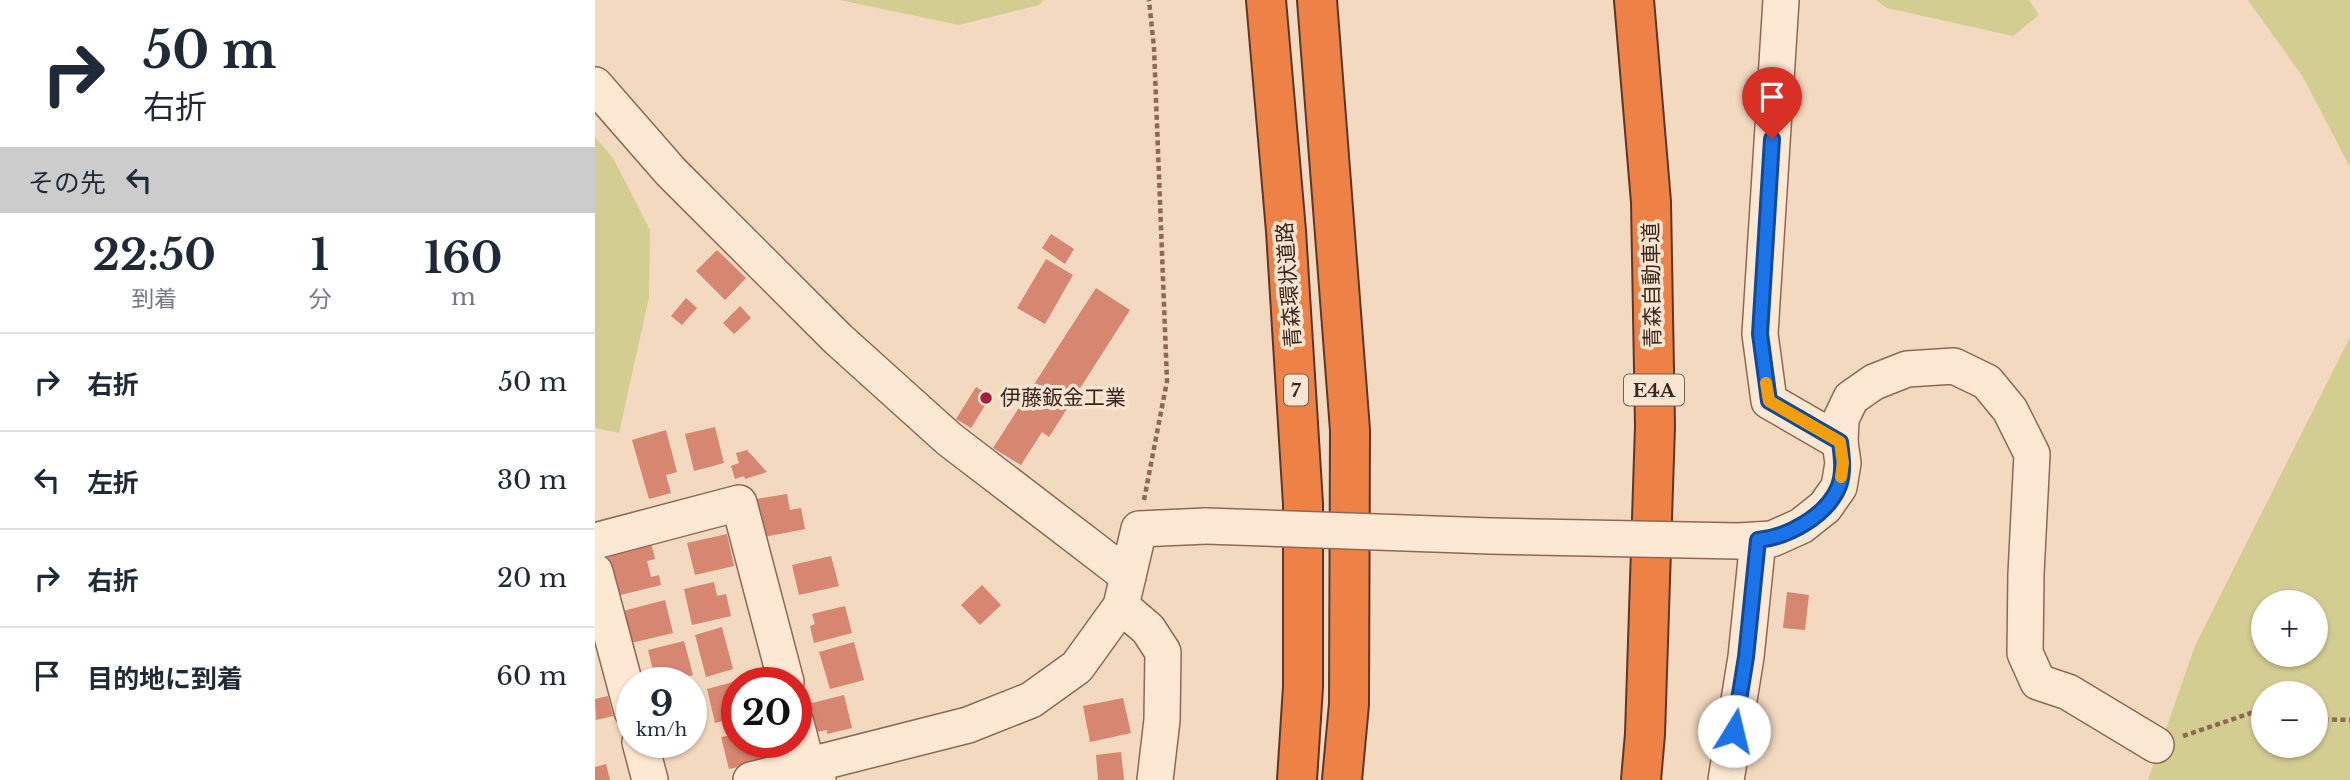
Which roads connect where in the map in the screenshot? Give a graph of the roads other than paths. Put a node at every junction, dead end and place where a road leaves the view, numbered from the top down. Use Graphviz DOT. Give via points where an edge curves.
graph roads {
  1 [pos="1266,0"];
  2 [pos="1317,0"];
  3 [pos="1634,0"];
  4 [pos="1781,0"];
  5 [pos="595,85"];
  6 [pos="1840,442"];
  7 [pos="1748,540"];
  8 [pos="595,541"];
  9 [pos="595,572"];
  10 [pos="1125,591"];
  11 [pos="620,667"];
  12 [pos="782,667"];
  13 [pos="2156,745"];
  14 [pos="644,758"];
  15 [pos="813,773"];
  16 [pos="650,780"];
  17 [pos="751,780"];
  18 [pos="1155,780"];
  19 [pos="1297,780"];
  20 [pos="1342,780"];
  21 [pos="1641,780"];
  22 [pos="1726,780"];
  1 -- 19 [label="highway, 青森環状道路 / 7" via="1303,504 1303,687"];
  2 -- 20 [label="highway" via="1350,430 1349,704"];
  3 -- 21 [label="highway, 青森自動車道 / E4A" via="1651,202 1655,425"];
  4 -- 6 [label="street" via="1760,334 1769,401"];
  5 -- 10 [label="street" via="671,172 838,339"];
  6 -- 7 [label="street" via="1839,487 1825,508 1772,539"];
  6 -- 13 [label="street" via="1842,419 1851,398 1896,373 1954,366 1987,382 2010,410 2032,454 2025,653 2038,682 2068,692"];
  7 -- 10 [label="street, bridge" via="1206,526 1139,529"];
  7 -- 22 [label="street" via="1746,657"];
  8 -- 12 [label="street" via="739,503"];
  9 -- 11 [label="street"];
  10 -- 15 [label="street" via="1077,667 1031,700 968,725"];
  10 -- 18 [label="street" via="1163,652"];
  14 -- 16 [label="street"];
  15 -- 17 [label="street"];
}
